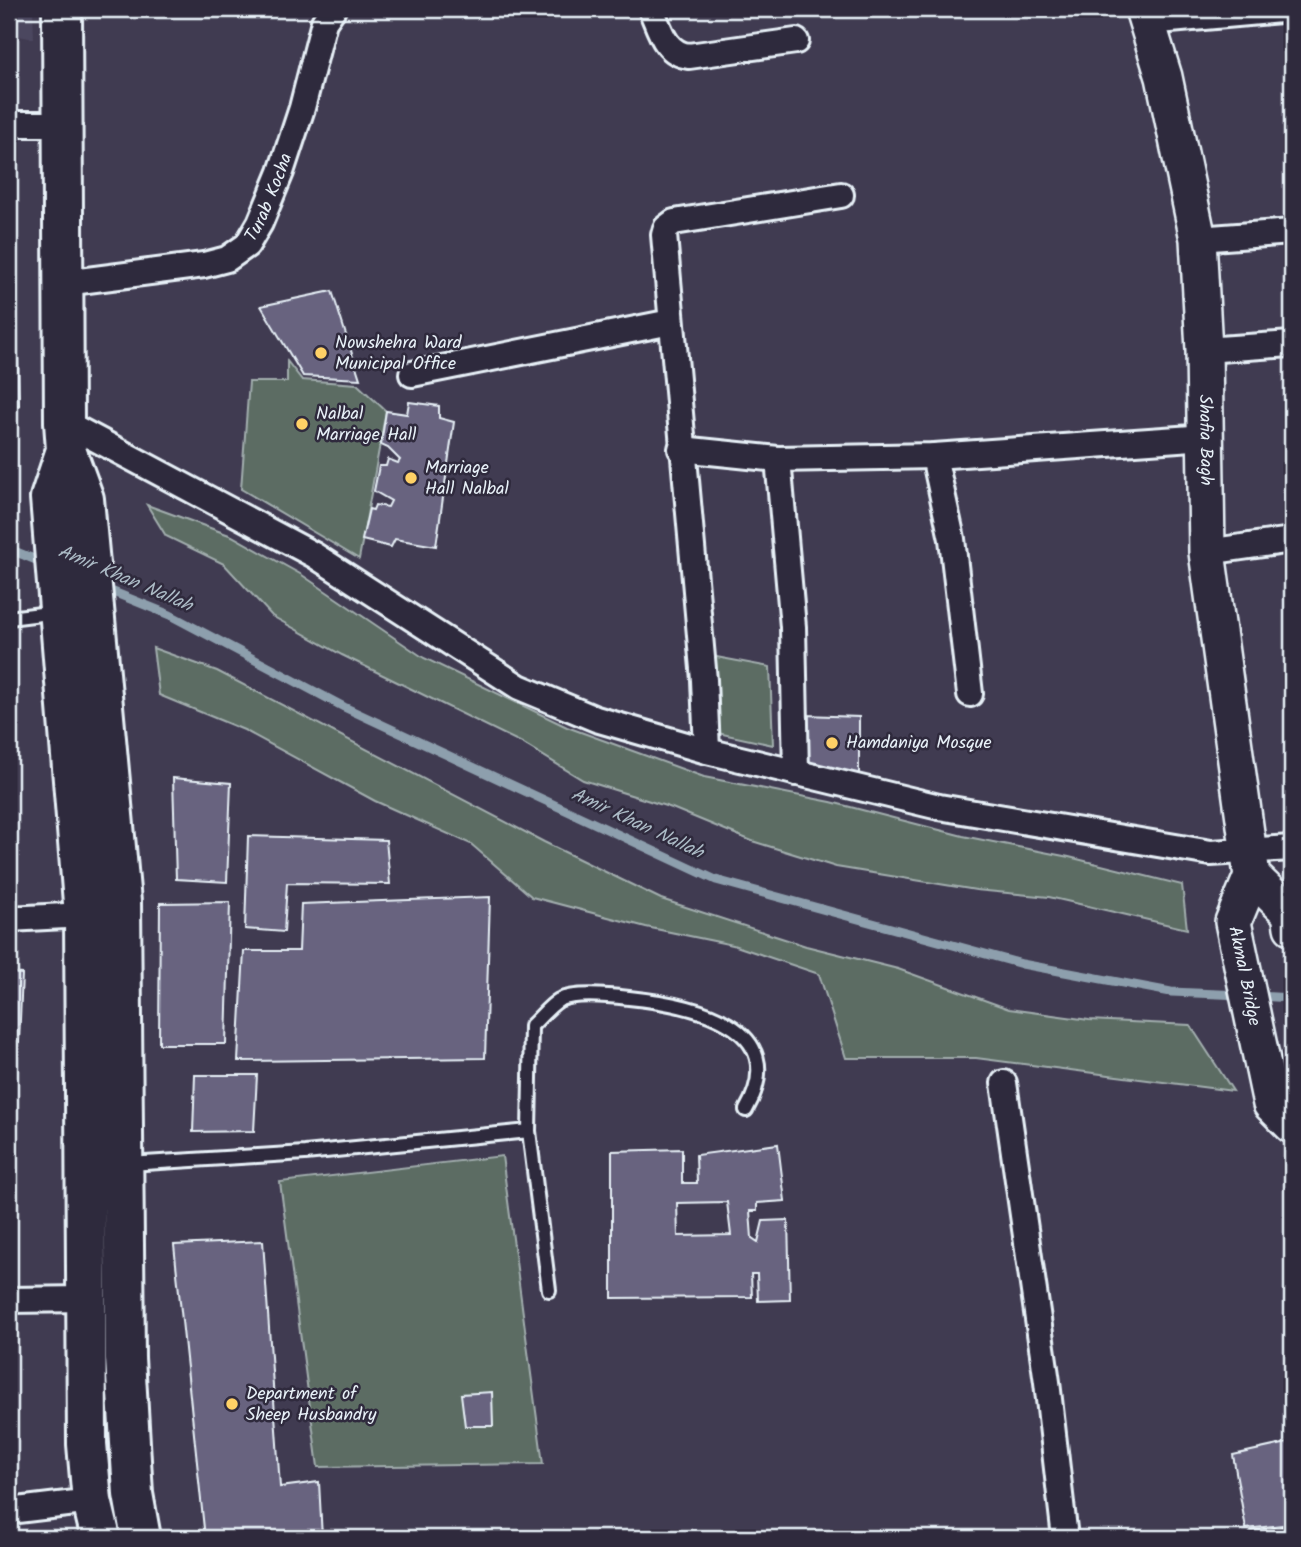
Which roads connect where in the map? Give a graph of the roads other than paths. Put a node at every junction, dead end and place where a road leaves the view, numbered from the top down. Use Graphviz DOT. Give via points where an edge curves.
graph roads {
  1 [pos="61,9"];
  2 [pos="333,9"];
  3 [pos="651,9"];
  4 [pos="1292,9"];
  5 [pos="1146,15"];
  6 [pos="796,41"];
  7 [pos="9,124"];
  8 [pos="63,124"];
  9 [pos="841,195"];
  10 [pos="1292,232"];
  11 [pos="1198,239"];
  12 [pos="64,283"];
  13 [pos="671,322"];
  14 [pos="1292,344"];
  15 [pos="1205,350"];
  16 [pos="412,374"];
  17 [pos="65,436"];
  18 [pos="1207,437"];
  19 [pos="681,449"];
  20 [pos="934,456"];
  21 [pos="778,459"];
  22 [pos="1292,540"];
  23 [pos="1207,552"];
  24 [pos="78,613"];
  25 [pos="9,618"];
  26 [pos="971,694"];
  27 [pos="707,751"];
  28 [pos="796,773"];
  29 [pos="1292,848"];
  30 [pos="1251,862"];
  31 [pos="121,902"];
  32 [pos="85,915"];
  33 [pos="9,919"];
  34 [pos="1291,920"];
  35 [pos="1004,1083"];
  36 [pos="746,1110"];
  37 [pos="1281,1114"];
  38 [pos="528,1131"];
  39 [pos="103,1163"];
  40 [pos="549,1290"];
  41 [pos="87,1299"];
  42 [pos="9,1300"];
  43 [pos="92,1501"];
  44 [pos="9,1511"];
  45 [pos="1292,1534"];
  46 [pos="101,1538"];
  47 [pos="141,1538"];
  48 [pos="1065,1538"];
  49 [pos="1256,1538"];
  1 -- 8 [label="highway"];
  2 -- 12 [label="street, Turab Kocha" via="324,22 281,172 247,246 227,259 204,265"];
  3 -- 6 [label="street" via="668,48 677,55"];
  4 -- 5 [label="street"];
  5 -- 11 [label="street, Shafia Bagh" via="1164,77"];
  7 -- 8 [label="street"];
  8 -- 12 [label="highway"];
  9 -- 13 [label="street" via="674,222 664,235"];
  10 -- 11 [label="street"];
  11 -- 15 [label="street, Shafia Bagh"];
  12 -- 17 [label="highway"];
  13 -- 16 [label="street"];
  13 -- 19 [label="street"];
  14 -- 15 [label="street"];
  15 -- 18 [label="street, Shafia Bagh"];
  17 -- 24 [label="highway"];
  17 -- 27 [label="street" via="314,555 519,687 596,719"];
  18 -- 20 [label="street"];
  18 -- 23 [label="street, Shafia Bagh"];
  19 -- 21 [label="street"];
  19 -- 27 [label="street"];
  20 -- 21 [label="street"];
  20 -- 26 [label="street" via="953,539"];
  21 -- 28 [label="street" via="793,627"];
  22 -- 23 [label="street"];
  23 -- 30 [label="street, Shafia Bagh"];
  24 -- 25 [label="lane"];
  24 -- 31 [label="highway"];
  24 -- 32 [label="highway"];
  27 -- 28 [label="street"];
  28 -- 30 [label="street" via="926,804"];
  29 -- 30 [label="street"];
  30 -- 34 [label="street"];
  30 -- 37 [label="street, Akmal Bridge" via="1233,922"];
  31 -- 32 [label="street"];
  31 -- 39 [label="highway"];
  32 -- 33 [label="street"];
  32 -- 39 [label="highway"];
  35 -- 48 [label="street"];
  36 -- 38 [label="lane" via="758,1089 758,1058 743,1034 716,1015 662,1001 602,995 560,1000 531,1026"];
  38 -- 39 [label="lane" via="305,1153"];
  38 -- 40 [label="lane"];
  39 -- 41 [label="highway"];
  39 -- 47 [label="highway" via="133,1494"];
  41 -- 42 [label="street"];
  41 -- 43 [label="highway" via="87,1444"];
  43 -- 44 [label="street"];
  43 -- 46 [label="highway"];
  45 -- 49 [label="lane"];
}
